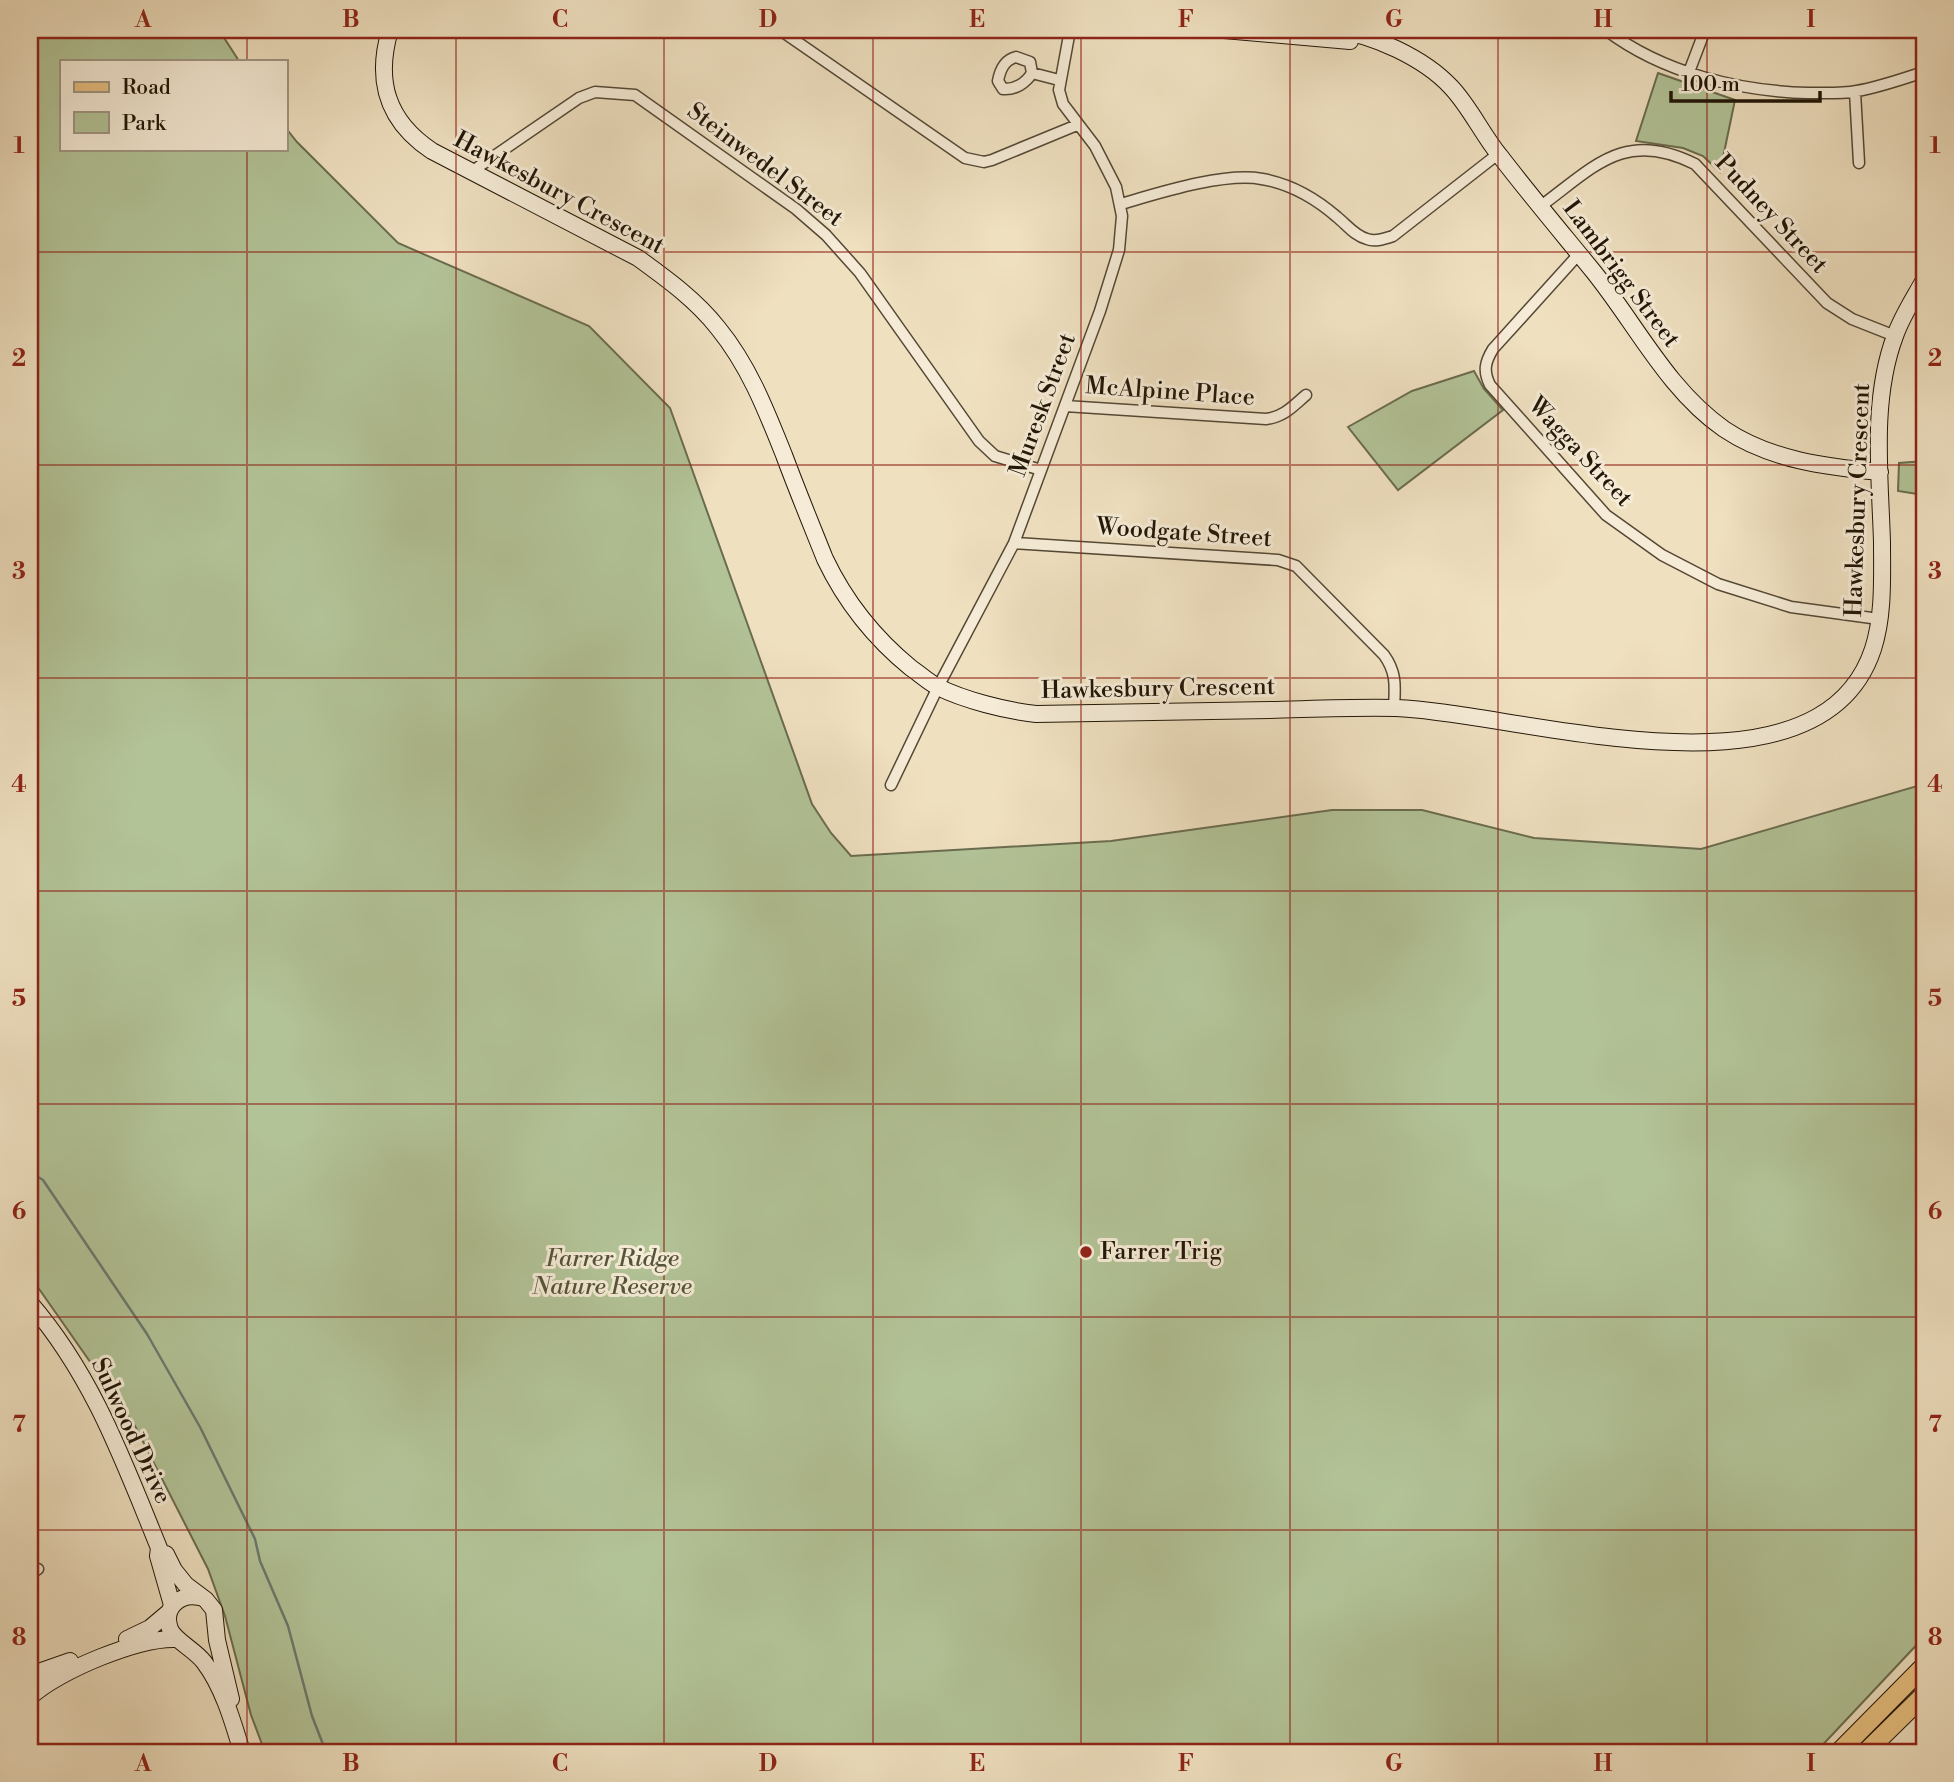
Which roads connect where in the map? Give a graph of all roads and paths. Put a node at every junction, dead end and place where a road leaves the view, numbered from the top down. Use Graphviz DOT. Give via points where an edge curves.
graph roads {
  1 [pos="390,30"];
  2 [pos="780,30"];
  3 [pos="1070,30"];
  4 [pos="1224,30"];
  5 [pos="1334,30"];
  6 [pos="1606,30"];
  7 [pos="1704,30"];
  8 [pos="1366,38"];
  9 [pos="1689,72"];
  10 [pos="1924,72"];
  11 [pos="1032,74"];
  12 [pos="1059,80"];
  13 [pos="1855,92"];
  14 [pos="1077,125"];
  15 [pos="1498,154"];
  16 [pos="1859,163"];
  17 [pos="471,172"];
  18 [pos="1121,204"];
  19 [pos="1541,206"];
  20 [pos="1578,255"];
  21 [pos="1924,280"];
  22 [pos="1895,336"];
  23 [pos="1306,395"];
  24 [pos="1065,406"];
  25 [pos="1041,470"];
  26 [pos="1880,472"];
  27 [pos="1014,543"];
  28 [pos="1879,619"];
  29 [pos="937,687"];
  30 [pos="1394,708"];
  31 [pos="891,785"];
  32 [pos="30,1303"];
  33 [pos="159,1548"];
  34 [pos="200,1597"];
  35 [pos="171,1609"];
  36 [pos="216,1624"];
  37 [pos="182,1641"];
  38 [pos="1924,1666"];
  39 [pos="30,1675"];
  40 [pos="1924,1695"];
  41 [pos="30,1697"];
  42 [pos="234,1723"];
  43 [pos="30,1741"];
  44 [pos="37,1752"];
  45 [pos="242,1752"];
  46 [pos="1839,1752"];
  47 [pos="1866,1752"];
  1 -- 17 [label="street, Hawkesbury Crescent" via="384,70 389,105 419,142"];
  2 -- 14 [label="street" via="975,162 992,160"];
  3 -- 12 [label="street, Muresk Street"];
  4 -- 8 [label="street, Lambrigg Street" via="1352,41"];
  5 -- 8 [label="street, Lambrigg Street"];
  6 -- 9 [label="street" via="1632,48"];
  7 -- 9 [label="street"];
  8 -- 15 [label="street, Lambrigg Street" via="1397,49 1450,86"];
  9 -- 13 [label="street" via="1748,88"];
  10 -- 13 [label="street"];
  11 -- 12 [label="street"];
  12 -- 14 [label="street, Muresk Street" via="1063,104"];
  13 -- 16 [label="street"];
  14 -- 18 [label="street, Muresk Street" via="1107,166"];
  15 -- 18 [label="street" via="1393,236 1372,241 1303,192 1260,178 1228,178"];
  15 -- 19 [label="street, Lambrigg Street"];
  17 -- 25 [label="street, Steinwedel Street" via="579,97 595,92 635,95 779,195 826,236 860,273 979,442 995,456"];
  17 -- 29 [label="street, Hawkesbury Crescent" via="638,258 668,279 717,327 756,387 838,586 875,636"];
  18 -- 24 [label="street, Muresk Street" via="1119,250"];
  19 -- 20 [label="street, Lambrigg Street"];
  19 -- 22 [label="street, Pudney Street" via="1616,153 1674,153 1695,164 1826,303"];
  20 -- 26 [label="street, Lambrigg Street" via="1698,410 1760,449 1791,459"];
  20 -- 28 [label="street, Wagga Street" via="1493,349 1485,366 1490,385 1606,514 1662,555 1718,584 1791,607"];
  21 -- 22 [label="street, Hawkesbury Crescent"];
  22 -- 26 [label="street, Hawkesbury Crescent" via="1881,389"];
  23 -- 24 [label="street, McAlpine Place" via="1284,414 1266,419"];
  24 -- 25 [label="street, Muresk Street"];
  25 -- 27 [label="street, Muresk Street"];
  26 -- 28 [label="street, Hawkesbury Crescent"];
  27 -- 29 [label="street, Muresk Street"];
  27 -- 30 [label="street, Woodgate Street" via="1288,562 1392,667"];
  28 -- 30 [label="street, Hawkesbury Crescent" via="1866,666 1846,693 1790,730 1760,736 1666,743"];
  29 -- 30 [label="street, Hawkesbury Crescent" via="991,706 1036,714"];
  29 -- 31 [label="street, Muresk Street"];
  32 -- 33 [label="street, Sulwood Drive" via="60,1340 93,1394"];
  33 -- 34 [label="street, Sulwood Drive"];
  33 -- 35 [label="street, Sulwood Drive"];
  34 -- 35 [label="street" via="188,1596"];
  34 -- 36 [label="street, Sulwood Drive" via="214,1610"];
  35 -- 37 [label="street, Sulwood Drive" via="169,1627"];
  35 -- 39 [label="street" via="139,1635"];
  36 -- 37 [label="street" via="202,1642"];
  36 -- 42 [label="street, Sulwood Drive"];
  37 -- 41 [label="street" via="147,1642 49,1681"];
  37 -- 42 [label="street, Sulwood Drive" via="212,1674"];
  38 -- 46 [label="main road"];
  40 -- 47 [label="main road"];
  42 -- 45 [label="street, Sulwood Drive"];
  43 -- 44 [label="street"];
}
